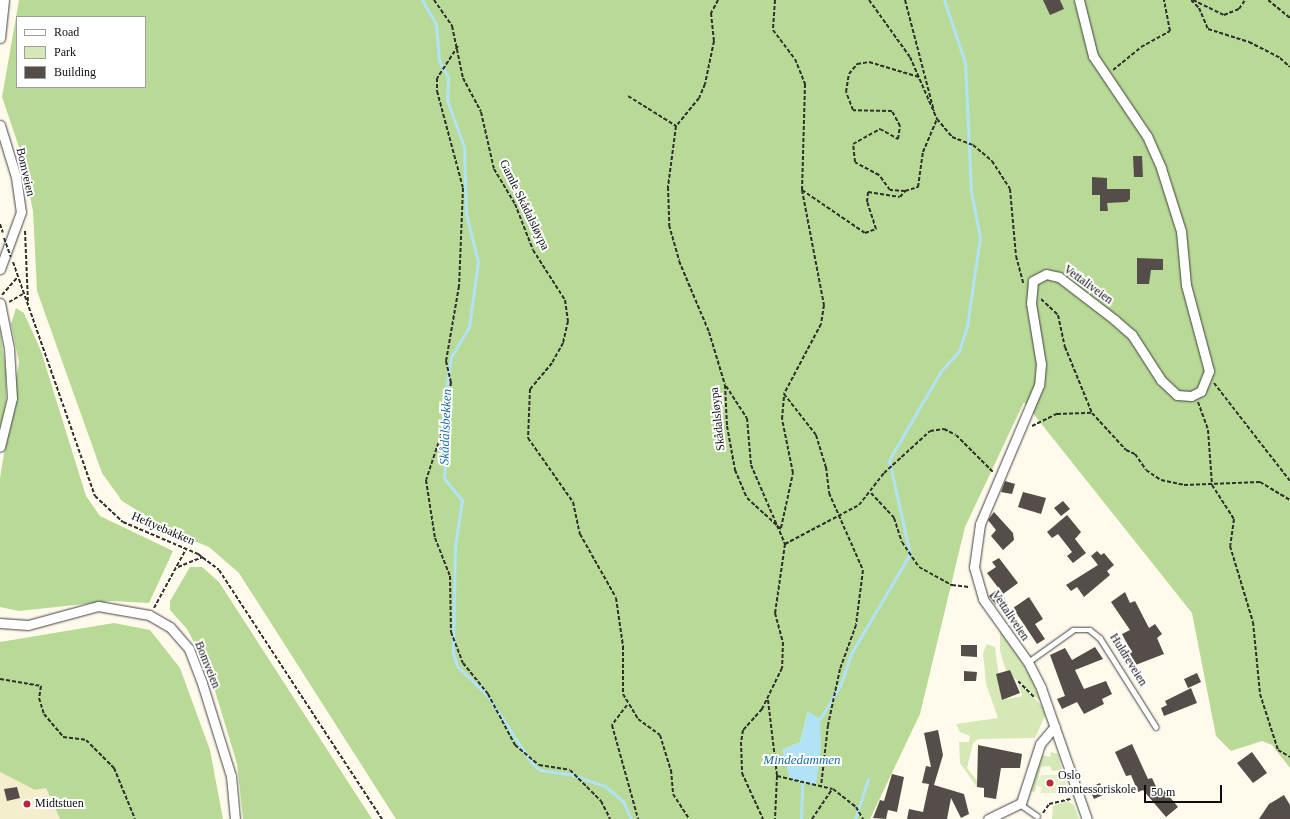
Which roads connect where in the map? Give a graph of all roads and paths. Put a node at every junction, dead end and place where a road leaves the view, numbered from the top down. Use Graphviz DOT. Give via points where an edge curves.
graph roads {
  1 [pos="4,0"];
  2 [pos="434,0"];
  3 [pos="718,0"];
  4 [pos="776,0"];
  5 [pos="869,0"];
  6 [pos="905,0"];
  7 [pos="1079,0"];
  8 [pos="1164,0"];
  9 [pos="1192,0"];
  10 [pos="1245,0"];
  11 [pos="1268,0"];
  12 [pos="1290,18"];
  13 [pos="0,38"];
  14 [pos="458,46"];
  15 [pos="1290,67"];
  16 [pos="1105,76"];
  17 [pos="918,77"];
  18 [pos="628,96"];
  19 [pos="937,119"];
  20 [pos="0,125"];
  21 [pos="676,126"];
  22 [pos="802,190"];
  23 [pos="905,191"];
  24 [pos="21,212"];
  25 [pos="0,224"];
  26 [pos="0,269"];
  27 [pos="17,278"];
  28 [pos="1031,289"];
  29 [pos="23,294"];
  30 [pos="0,298"];
  31 [pos="28,305"];
  32 [pos="1,307"];
  33 [pos="1209,376"];
  34 [pos="725,385"];
  35 [pos="784,394"];
  36 [pos="1195,395"];
  37 [pos="1092,413"];
  38 [pos="1017,435"];
  39 [pos="0,447"];
  40 [pos="1000,477"];
  41 [pos="1290,481"];
  42 [pos="1212,485"];
  43 [pos="870,493"];
  44 [pos="1290,500"];
  45 [pos="838,516"];
  46 [pos="781,529"];
  47 [pos="785,544"];
  48 [pos="186,549"];
  49 [pos="203,558"];
  50 [pos="178,567"];
  51 [pos="978,588"];
  52 [pos="149,615"];
  53 [pos="0,623"];
  54 [pos="1028,662"];
  55 [pos="0,679"];
  56 [pos="1018,680"];
  57 [pos="768,699"];
  58 [pos="1040,703"];
  59 [pos="627,705"];
  60 [pos="1055,726"];
  61 [pos="1156,727"];
  62 [pos="1290,757"];
  63 [pos="777,776"];
  64 [pos="821,786"];
  65 [pos="833,789"];
  66 [pos="1080,798"];
  67 [pos="1020,804"];
  68 [pos="1037,816"];
  69 [pos="135,819"];
  70 [pos="235,819"];
  71 [pos="382,819"];
  72 [pos="610,819"];
  73 [pos="638,819"];
  74 [pos="689,819"];
  75 [pos="764,819"];
  76 [pos="775,819"];
  77 [pos="812,819"];
  78 [pos="863,819"];
  79 [pos="988,819"];
  80 [pos="1042,819"];
  81 [pos="1087,819"];
  1 -- 13 [label="street"];
  2 -- 14 [label="path, Gamle Skådalsløypa" via="452,26"];
  3 -- 21 [label="path" via="711,13 714,41 705,84 699,98"];
  4 -- 22 [label="path" via="774,30 795,59 804,84"];
  5 -- 17 [label="path" via="910,58"];
  6 -- 19 [label="path"];
  7 -- 16 [label="street" via="1087,39"];
  8 -- 16 [label="path" via="1170,31 1166,37 1141,47"];
  9 -- 10 [label="path" via="1224,15 1238,9"];
  9 -- 15 [label="path" via="1199,8 1208,30 1249,42 1280,58"];
  11 -- 12 [label="path"];
  14 -- 59 [label="path, Gamle Skådalsløypa" via="463,78 481,112 494,170 515,204 533,250 565,300 568,321 563,343 552,363 530,389 526,429 534,449 573,502 580,534 616,598 623,646 623,694"];
  14 -- 72 [label="path" via="438,78 437,91 463,188 459,286 446,361 451,382 446,420 426,480 435,538 450,576 451,632 463,663 488,694 515,745 539,765 570,770 601,801"];
  16 -- 33 [label="street" via="1147,136 1161,168 1180,231 1186,285 1205,350"];
  17 -- 19 [label="path"];
  17 -- 23 [label="path" via="869,62 857,64 849,74 846,92 853,110 892,111 900,126 898,139 880,128 853,144 854,162 879,174 890,190"];
  18 -- 21 [label="path"];
  19 -- 23 [label="path" via="923,152 918,187"];
  19 -- 28 [label="path" via="952,137 973,145 992,161 1010,189 1020,274 1024,286"];
  20 -- 24 [label="street, Bomveien" via="16,177"];
  21 -- 34 [label="path, Skådalsløypa" via="668,187 669,225 679,261 709,332"];
  22 -- 23 [label="path" via="865,233 876,229 867,202 868,192 900,197"];
  22 -- 35 [label="path" via="824,306 822,324"];
  24 -- 26 [label="street, Bomveien" via="16,233"];
  24 -- 31 [label="path" via="28,252"];
  25 -- 27 [label="path, Heftyebakken, bridge"];
  27 -- 29 [label="path, Heftyebakken"];
  27 -- 30 [label="path"];
  28 -- 36 [label="street, Vettaliveien" via="1033,281 1046,274 1063,279 1128,331 1170,391 1183,397"];
  28 -- 37 [label="path" via="1058,315 1066,347"];
  28 -- 38 [label="street, Vettaliveien" via="1040,376"];
  29 -- 31 [label="path, Heftyebakken"];
  29 -- 32 [label="path" via="16,295"];
  31 -- 48 [label="path, Heftyebakken" via="95,496 107,510 130,527"];
  32 -- 39 [label="street" via="9,348 12,398"];
  33 -- 36 [label="street" via="1204,388"];
  33 -- 41 [label="path"];
  34 -- 46 [label="path" via="748,418 751,465"];
  34 -- 46 [label="path, Skådalsløypa" via="727,426 735,470 747,498"];
  35 -- 45 [label="path" via="816,435"];
  35 -- 46 [label="path" via="782,420 793,473"];
  36 -- 42 [label="path" via="1208,430"];
  37 -- 38 [label="path" via="1057,414"];
  37 -- 42 [label="path" via="1126,450 1136,454 1146,470 1161,480"];
  38 -- 40 [label="street, Vettaliveien"];
  40 -- 43 [label="path" via="956,435 944,429 930,431 884,473"];
  40 -- 51 [label="street, Vettaliveien" via="976,537 974,567"];
  42 -- 44 [label="path" via="1240,480 1260,482"];
  42 -- 62 [label="path" via="1234,519 1230,546 1253,622 1260,694 1278,750"];
  43 -- 45 [label="path" via="859,505"];
  43 -- 51 [label="path" via="894,518 902,542 919,568 952,585"];
  45 -- 47 [label="path"];
  45 -- 64 [label="path" via="863,570 856,625 840,669 828,725"];
  46 -- 47 [label="path"];
  47 -- 57 [label="path" via="774,613 784,655"];
  48 -- 49 [label="path, Heftyebakken"];
  48 -- 50 [label="path"];
  49 -- 50 [label="path"];
  49 -- 71 [label="path, Heftyebakken" via="219,570 250,614"];
  50 -- 52 [label="path"];
  51 -- 54 [label="street, Vettaliveien"];
  52 -- 53 [label="street, Bomveien" via="98,606 28,625"];
  52 -- 70 [label="street, Bomveien" via="170,627 189,649 228,765"];
  54 -- 60 [label="street, Vettaliveien"];
  54 -- 61 [label="lane, Huldreveien" via="1073,630 1090,630 1100,638"];
  55 -- 69 [label="path" via="41,686 39,698 44,714 63,737 86,740 114,768"];
  56 -- 58 [label="path"];
  57 -- 63 [label="path"];
  57 -- 75 [label="path" via="743,730 741,742 742,773"];
  59 -- 73 [label="path" via="612,725 624,778"];
  59 -- 74 [label="path, Gamle Skådalsløypa" via="638,719 660,735 671,770 673,794"];
  60 -- 66 [label="street"];
  60 -- 67 [label="street" via="1040,744"];
  63 -- 64 [label="path"];
  63 -- 76 [label="path"];
  64 -- 65 [label="path"];
  65 -- 77 [label="path"];
  65 -- 78 [label="path" via="856,806"];
  66 -- 80 [label="path" via="1064,798 1049,804"];
  66 -- 81 [label="street"];
  67 -- 68 [label="lane"];
  67 -- 79 [label="street"];
}
